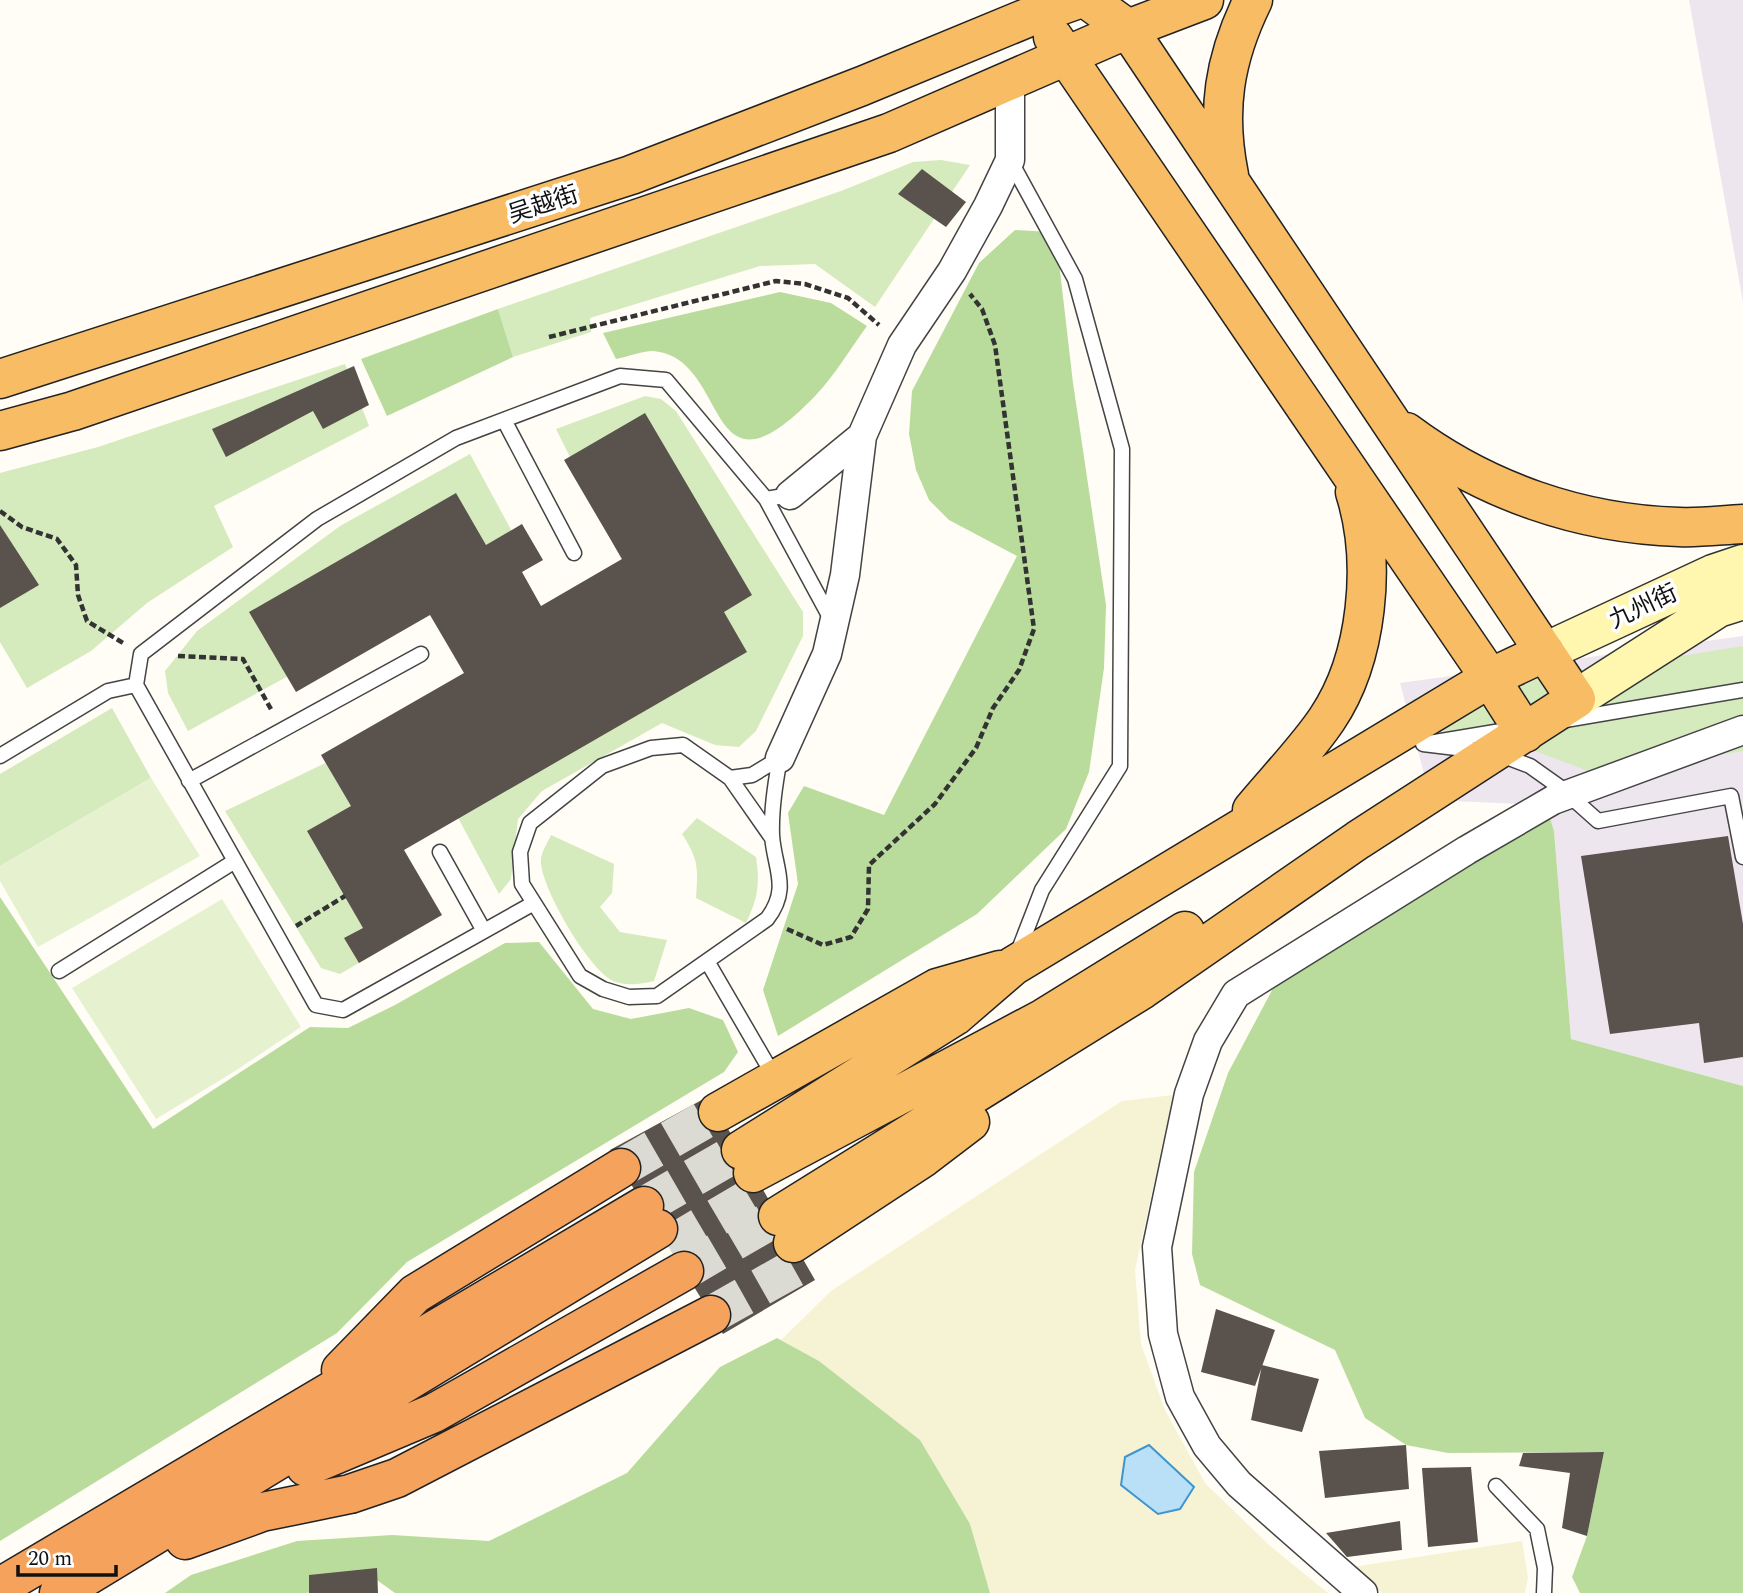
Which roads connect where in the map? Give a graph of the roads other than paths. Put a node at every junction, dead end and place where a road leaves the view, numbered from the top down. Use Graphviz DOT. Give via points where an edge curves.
graph roads {
  1 [pos="1076,0"];
  2 [pos="1088,0"];
  3 [pos="1204,0"];
  4 [pos="1253,0"];
  5 [pos="1036,6"];
  6 [pos="1128,29"];
  7 [pos="1065,57"];
  8 [pos="1010,80"];
  9 [pos="1010,160"];
  10 [pos="1231,184"];
  11 [pos="0,379"];
  12 [pos="1388,419"];
  13 [pos="505,420"];
  14 [pos="0,431"];
  15 [pos="862,436"];
  16 [pos="1348,470"];
  17 [pos="778,497"];
  18 [pos="1743,524"];
  19 [pos="574,553"];
  20 [pos="1743,564"];
  21 [pos="1743,600"];
  22 [pos="834,624"];
  23 [pos="1545,652"];
  24 [pos="421,654"];
  25 [pos="1490,678"];
  26 [pos="135,685"];
  27 [pos="1743,690"];
  28 [pos="1576,699"];
  29 [pos="1743,730"];
  30 [pos="1525,733"];
  31 [pos="0,756"];
  32 [pos="780,758"];
  33 [pos="730,778"];
  34 [pos="189,781"];
  35 [pos="1233,833"];
  36 [pos="772,838"];
  37 [pos="440,852"];
  38 [pos="1743,857"];
  39 [pos="234,861"];
  40 [pos="534,903"];
  41 [pos="484,931"];
  42 [pos="707,961"];
  43 [pos="1013,966"];
  44 [pos="59,971"];
  45 [pos="1143,989"];
  46 [pos="776,1079"];
  47 [pos="760,1185"];
  48 [pos="665,1240"];
  49 [pos="259,1434"];
  50 [pos="1496,1486"];
  51 [pos="258,1496"];
  52 [pos="185,1540"];
  53 [pos="0,1587"];
  54 [pos="59,1593"];
  55 [pos="102,1593"];
  56 [pos="1363,1593"];
  57 [pos="1544,1593"];
  1 -- 5 [label="highway, 吴越街"];
  2 -- 6 [label="highway"];
  3 -- 6 [label="highway"];
  4 -- 10 [label="highway" via="1231,52 1225,81 1222,116"];
  5 -- 7 [label="highway"];
  5 -- 11 [label="highway, 吴越街" via="862,86 631,175"];
  6 -- 7 [label="highway"];
  6 -- 10 [label="highway"];
  7 -- 8 [label="highway"];
  7 -- 16 [label="highway"];
  8 -- 9 [label="street"];
  8 -- 14 [label="highway" via="890,134 73,411"];
  9 -- 15 [label="street" via="952,271 902,345"];
  9 -- 43 [label="lane" via="1075,279 1122,449 1120,766 1042,890"];
  10 -- 12 [label="highway"];
  12 -- 18 [label="highway" via="1454,465 1565,511 1642,525"];
  12 -- 23 [label="highway"];
  13 -- 17 [label="lane" via="620,376 666,380"];
  13 -- 19 [label="lane"];
  13 -- 26 [label="lane" via="456,438 317,519 141,654"];
  15 -- 17 [label="street"];
  15 -- 22 [label="street" via="845,575"];
  16 -- 25 [label="highway"];
  16 -- 35 [label="highway" via="1359,504 1367,576 1351,667 1327,719"];
  17 -- 22 [label="lane"];
  20 -- 23 [label="main road, 九州街"];
  21 -- 28 [label="main road, 九州街" via="1718,608"];
  22 -- 32 [label="street" via="827,654"];
  23 -- 25 [label="highway"];
  23 -- 28 [label="highway"];
  24 -- 34 [label="lane"];
  25 -- 30 [label="highway"];
  25 -- 35 [label="highway"];
  26 -- 31 [label="lane" via="108,691"];
  26 -- 34 [label="lane"];
  27 -- 38 [label="lane" via="1423,744 1495,753 1531,766 1598,821 1731,796"];
  28 -- 30 [label="highway"];
  29 -- 56 [label="street" via="1542,806 1236,994 1208,1041 1189,1094 1157,1247 1163,1334 1180,1397 1207,1446 1239,1484"];
  30 -- 45 [label="highway" via="1358,840"];
  30 -- 47 [label="highway"];
  32 -- 33 [label="lane" via="752,775"];
  32 -- 36 [label="lane"];
  33 -- 36 [label="lane"];
  33 -- 40 [label="lane" via="683,745 652,748 602,766 530,823 520,852 522,884"];
  34 -- 39 [label="lane"];
  35 -- 43 [label="highway"];
  36 -- 42 [label="lane" via="780,874 777,906 767,919"];
  37 -- 41 [label="lane"];
  39 -- 41 [label="lane" via="316,1005 343,1010"];
  39 -- 44 [label="lane"];
  40 -- 41 [label="lane"];
  40 -- 42 [label="lane" via="580,976 603,989 629,997 657,996"];
  42 -- 46 [label="lane"];
  43 -- 46 [label="highway" via="937,988"];
  43 -- 47 [label="highway"];
  45 -- 47 [label="highway"];
  45 -- 47 [label="highway" via="924,1157"];
  46 -- 47 [label="highway"];
  48 -- 49 [label="highway"];
  48 -- 49 [label="highway" via="411,1325"];
  48 -- 51 [label="highway"];
  48 -- 51 [label="highway" via="412,1449 343,1475"];
  48 -- 52 [label="highway" via="397,1478 350,1494 262,1511"];
  48 -- 54 [label="highway"];
  49 -- 53 [label="highway"];
  50 -- 57 [label="lane" via="1537,1529 1545,1568"];
  51 -- 52 [label="highway"];
  52 -- 55 [label="highway"];
}
